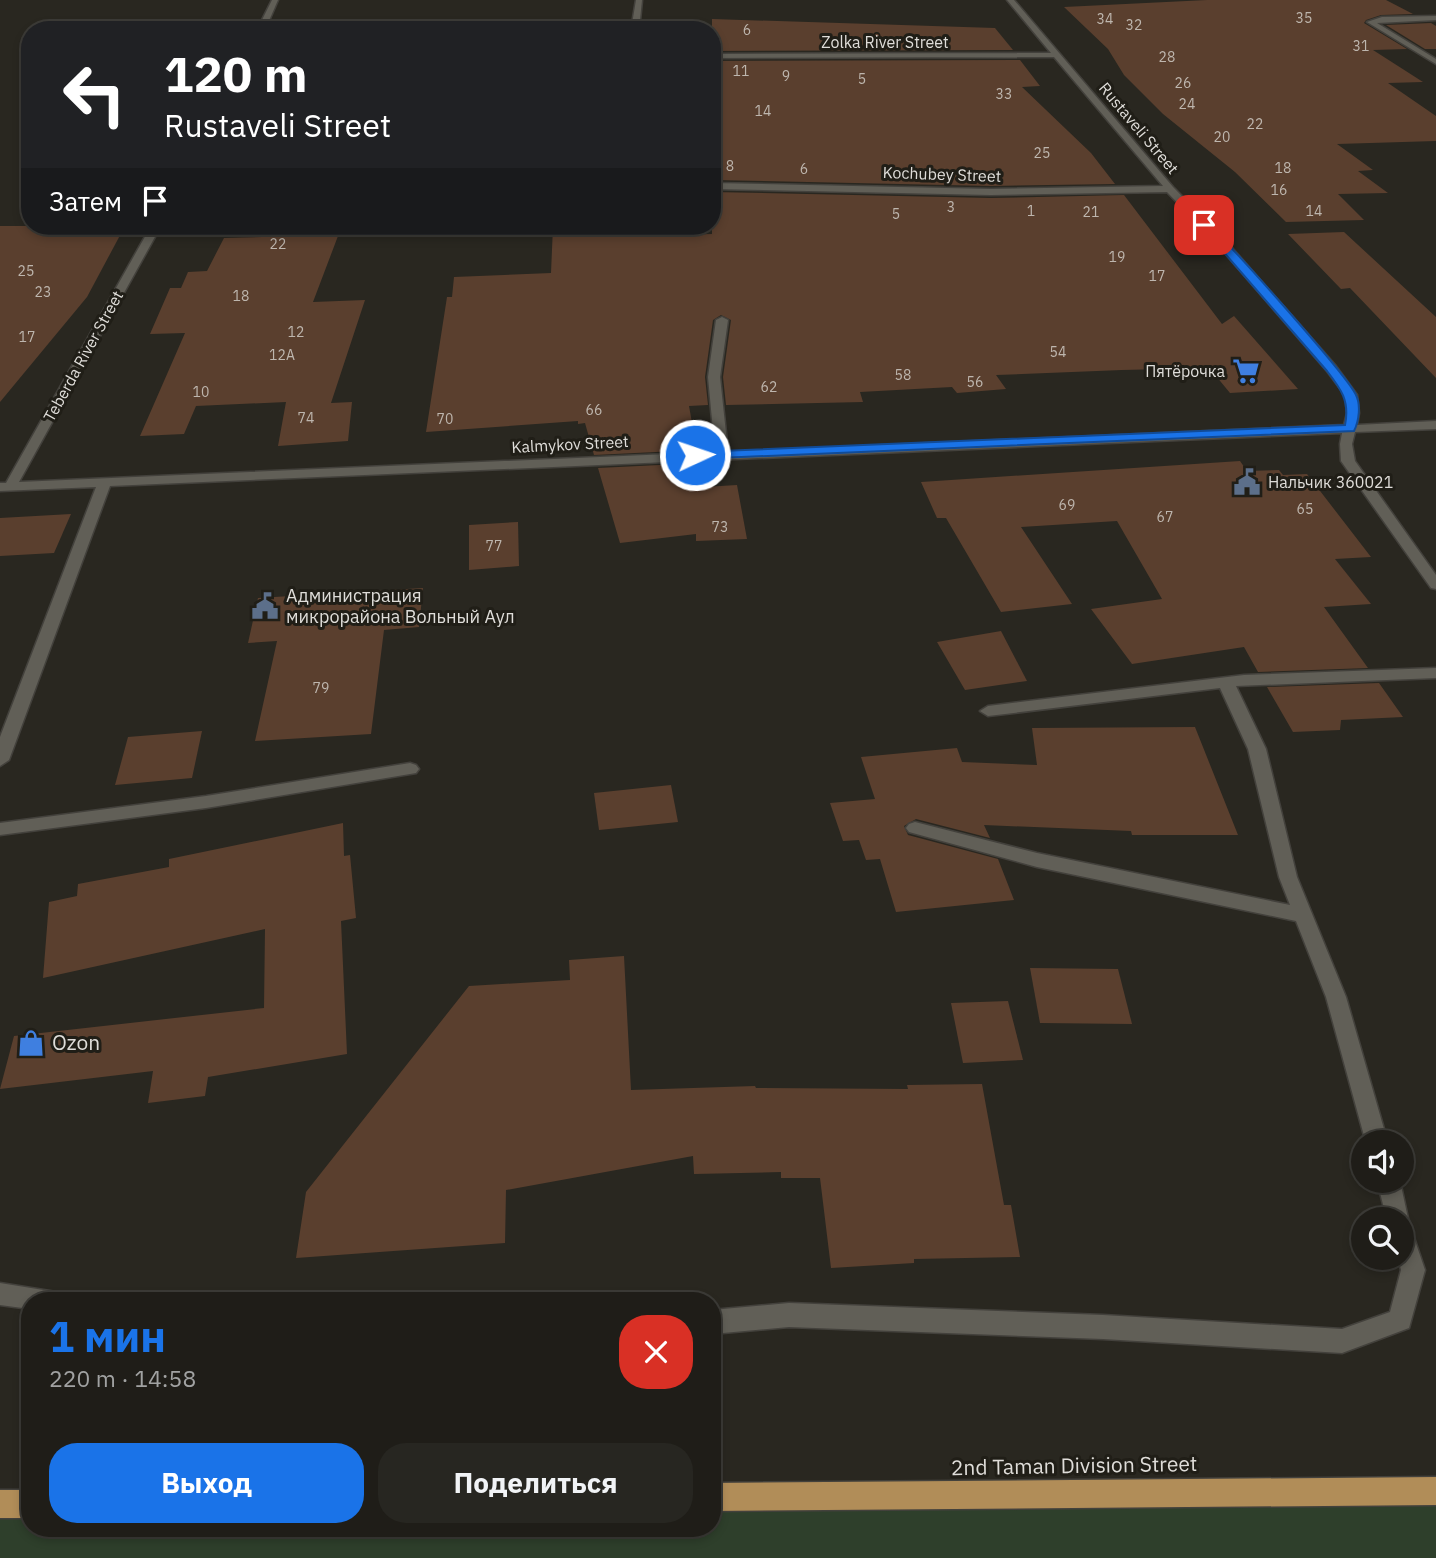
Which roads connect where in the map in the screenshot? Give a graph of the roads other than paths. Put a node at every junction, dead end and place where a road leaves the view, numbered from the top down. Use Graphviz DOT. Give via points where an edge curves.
graph roads {
  1 [pos="275,0"];
  2 [pos="639,0"];
  3 [pos="1010,0"];
  4 [pos="1436,18"];
  5 [pos="265,21"];
  6 [pos="636,21"];
  7 [pos="1057,55"];
  8 [pos="721,56"];
  9 [pos="1436,62"];
  10 [pos="721,186"];
  11 [pos="1170,189"];
  12 [pos="151,235"];
  13 [pos="722,320"];
  14 [pos="1436,425"];
  15 [pos="1350,429"];
  16 [pos="722,454"];
  17 [pos="104,483"];
  18 [pos="5,487"];
  19 [pos="1429,564"];
  20 [pos="1436,585"];
  21 [pos="1436,673"];
  22 [pos="1226,683"];
  23 [pos="988,711"];
  24 [pos="0,760"];
  25 [pos="410,769"];
  26 [pos="915,828"];
  27 [pos="0,829"];
  28 [pos="1303,915"];
  29 [pos="1373,1130"];
  30 [pos="1413,1270"];
  31 [pos="0,1294"];
  32 [pos="21,1297"];
  33 [pos="721,1321"];
  34 [pos="1436,1491"];
  35 [pos="721,1497"];
  36 [pos="0,1504"];
  37 [pos="21,1504"];
  1 -- 5 [label="street"];
  2 -- 6 [label="street"];
  3 -- 7 [label="street, Rustaveli Street"];
  4 -- 9 [label="street" via="1371,22"];
  7 -- 8 [label="street, Zolka River Street"];
  7 -- 11 [label="street, Rustaveli Street"];
  10 -- 11 [label="street, Kochubey Street" via="991,192"];
  11 -- 15 [label="street, Rustaveli Street" via="1331,368 1351,395"];
  12 -- 18 [label="street, Teberda River Street"];
  13 -- 16 [label="street" via="714,377"];
  14 -- 15 [label="street, Kalmykov Street"];
  15 -- 16 [label="street, Kalmykov Street"];
  15 -- 19 [label="street, Rustaveli Street" via="1348,461"];
  16 -- 17 [label="street, Kalmykov Street"];
  17 -- 18 [label="street, Kalmykov Street"];
  17 -- 24 [label="street"];
  19 -- 20 [label="street, Rustaveli Street"];
  21 -- 22 [label="street"];
  22 -- 23 [label="street"];
  22 -- 28 [label="street" via="1257,749 1288,877"];
  25 -- 27 [label="street" via="217,801"];
  26 -- 28 [label="street" via="1037,860"];
  28 -- 29 [label="street" via="1336,997"];
  30 -- 33 [label="street" via="1400,1320 1342,1340 789,1315"];
  31 -- 32 [label="street"];
  34 -- 35 [label="main road, 2nd Taman Division Street"];
  36 -- 37 [label="main road"];
}
